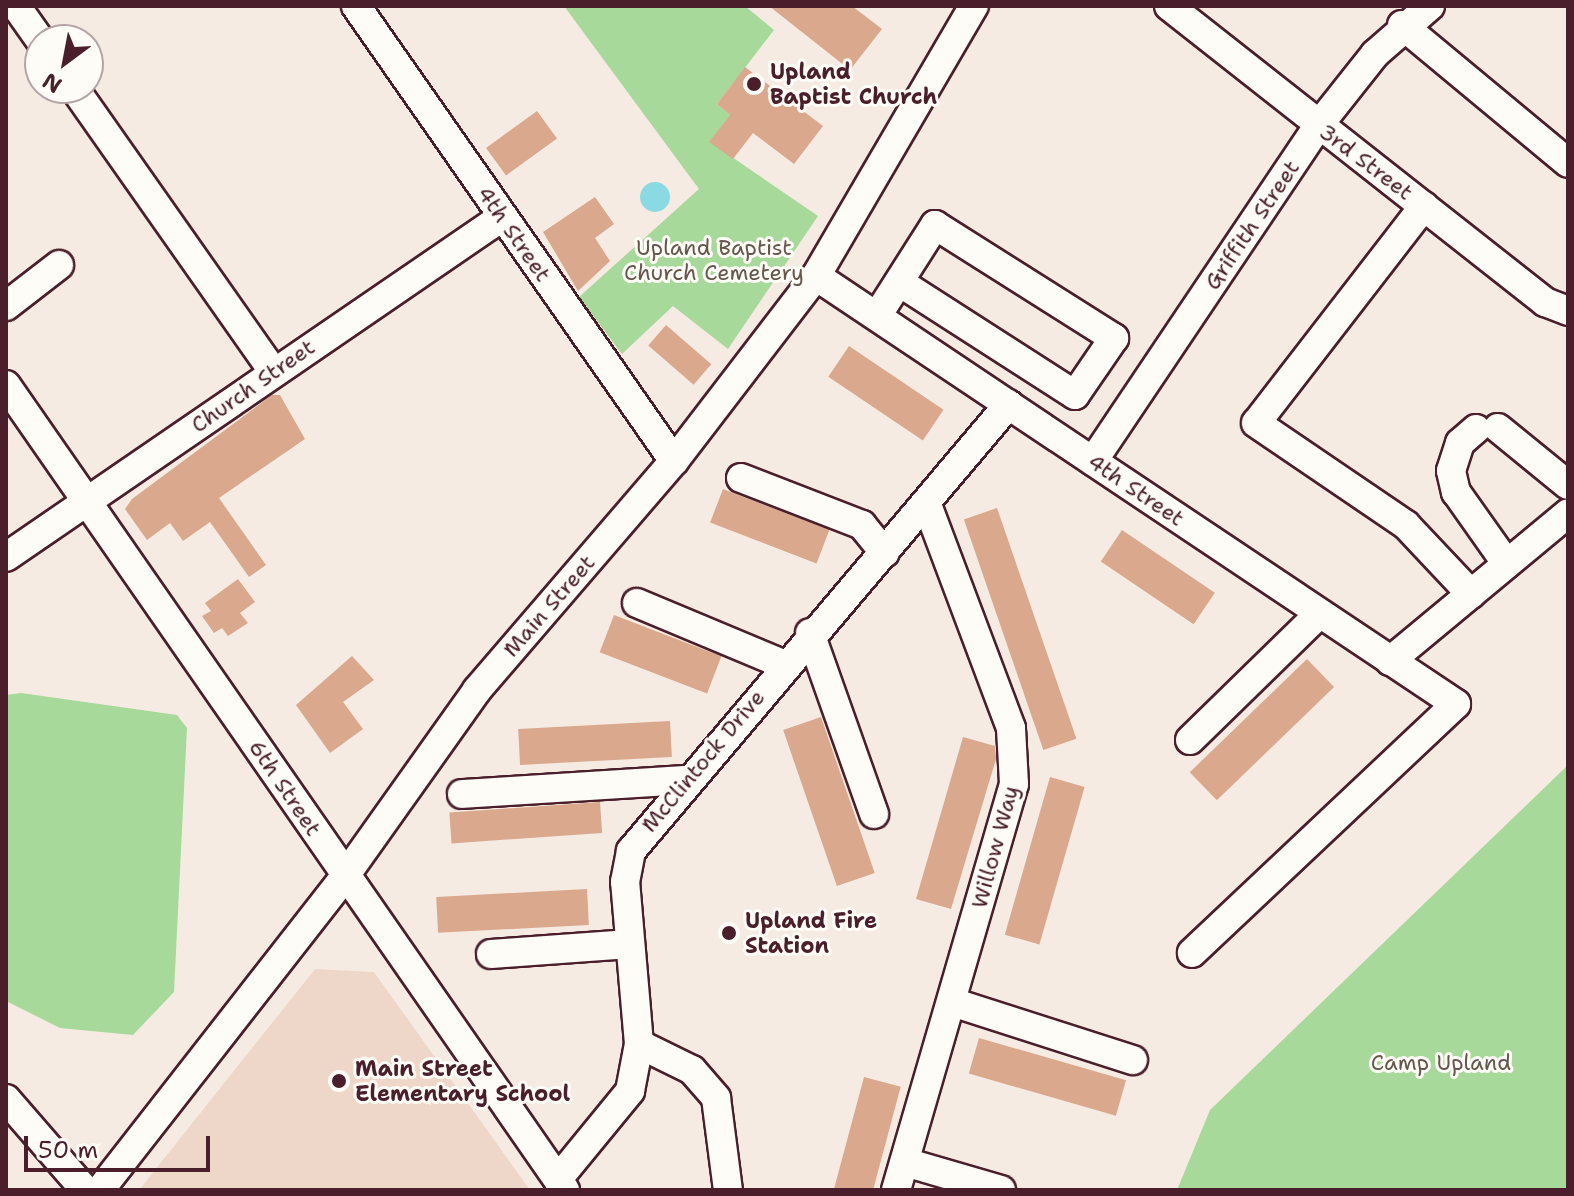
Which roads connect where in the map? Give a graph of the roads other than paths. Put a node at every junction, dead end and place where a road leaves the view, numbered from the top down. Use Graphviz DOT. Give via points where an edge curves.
graph roads {
  1 [pos="16,6"];
  2 [pos="356,6"];
  3 [pos="974,6"];
  4 [pos="1169,6"];
  5 [pos="1430,6"];
  6 [pos="29,24"];
  7 [pos="1402,25"];
  8 [pos="85,104"];
  9 [pos="1318,126"];
  10 [pos="1568,163"];
  11 [pos="1424,206"];
  12 [pos="502,217"];
  13 [pos="59,265"];
  14 [pos="816,276"];
  15 [pos="899,282"];
  16 [pos="6,306"];
  17 [pos="1568,311"];
  18 [pos="877,316"];
  19 [pos="273,371"];
  20 [pos="6,385"];
  21 [pos="1009,404"];
  22 [pos="674,461"];
  23 [pos="1093,461"];
  24 [pos="741,478"];
  25 [pos="1568,485"];
  26 [pos="89,501"];
  27 [pos="928,507"];
  28 [pos="1568,513"];
  29 [pos="885,553"];
  30 [pos="6,557"];
  31 [pos="1507,564"];
  32 [pos="1471,594"];
  33 [pos="637,603"];
  34 [pos="1319,614"];
  35 [pos="810,633"];
  36 [pos="1390,661"];
  37 [pos="783,664"];
  38 [pos="1190,740"];
  39 [pos="687,780"];
  40 [pos="462,794"];
  41 [pos="874,814"];
  42 [pos="345,876"];
  43 [pos="630,944"];
  44 [pos="1192,953"];
  45 [pos="491,954"];
  46 [pos="952,1002"];
  47 [pos="639,1044"];
  48 [pos="1133,1060"];
  49 [pos="6,1099"];
  50 [pos="905,1162"];
  51 [pos="562,1184"];
  52 [pos="85,1190"];
  53 [pos="100,1190"];
  54 [pos="728,1190"];
  55 [pos="896,1190"];
  56 [pos="1001,1190"];
  1 -- 6 [label="street"];
  2 -- 12 [label="street, 4th Street"];
  3 -- 14 [label="street, Main Street"];
  4 -- 9 [label="street, 3rd Street"];
  5 -- 7 [label="street, Griffith Street"];
  7 -- 9 [label="street, Griffith Street"];
  7 -- 10 [label="street"];
  8 -- 19 [label="street"];
  9 -- 11 [label="street, 3rd Street"];
  9 -- 23 [label="street, Griffith Street"];
  11 -- 17 [label="street, 3rd Street" via="1545,302"];
  11 -- 32 [label="street" via="1256,423 1406,525"];
  12 -- 19 [label="street, Church Street"];
  12 -- 22 [label="street, 4th Street"];
  13 -- 16 [label="street"];
  14 -- 18 [label="street, 4th Street"];
  14 -- 22 [label="street, Main Street"];
  15 -- 15 [label="street" via="935,225 1114,338 1075,395"];
  15 -- 18 [label="street"];
  18 -- 21 [label="street, 4th Street"];
  19 -- 26 [label="street, Church Street"];
  20 -- 26 [label="street, 6th Street"];
  21 -- 23 [label="street, 4th Street"];
  21 -- 27 [label="street, McClintock Drive"];
  22 -- 42 [label="street, Main Street" via="477,690"];
  23 -- 34 [label="street, 4th Street"];
  24 -- 29 [label="street" via="862,525"];
  25 -- 31 [label="street" via="1487,429 1460,443 1451,471 1456,492"];
  26 -- 30 [label="street, Church Street"];
  26 -- 42 [label="street, 6th Street"];
  27 -- 29 [label="street, McClintock Drive"];
  27 -- 46 [label="street, Willow Way" via="1011,728 1014,784"];
  28 -- 31 [label="street"];
  29 -- 35 [label="street, McClintock Drive"];
  31 -- 32 [label="street"];
  32 -- 36 [label="street"];
  33 -- 37 [label="street"];
  34 -- 36 [label="street, 4th Street"];
  34 -- 38 [label="street"];
  35 -- 37 [label="street, McClintock Drive"];
  35 -- 41 [label="street"];
  36 -- 44 [label="street, 4th Street" via="1456,704"];
  37 -- 39 [label="street, McClintock Drive"];
  39 -- 40 [label="street"];
  39 -- 43 [label="street, McClintock Drive" via="627,860"];
  42 -- 51 [label="street, 6th Street"];
  42 -- 53 [label="street, Main Street"];
  43 -- 45 [label="street"];
  43 -- 47 [label="street, McClintock Drive"];
  46 -- 48 [label="street"];
  46 -- 50 [label="street, Willow Way"];
  47 -- 51 [label="street, McClintock Drive" via="630,1091"];
  47 -- 54 [label="street" via="692,1070 716,1098"];
  49 -- 52 [label="street"];
  50 -- 55 [label="street, Willow Way"];
  50 -- 56 [label="street"];
}
